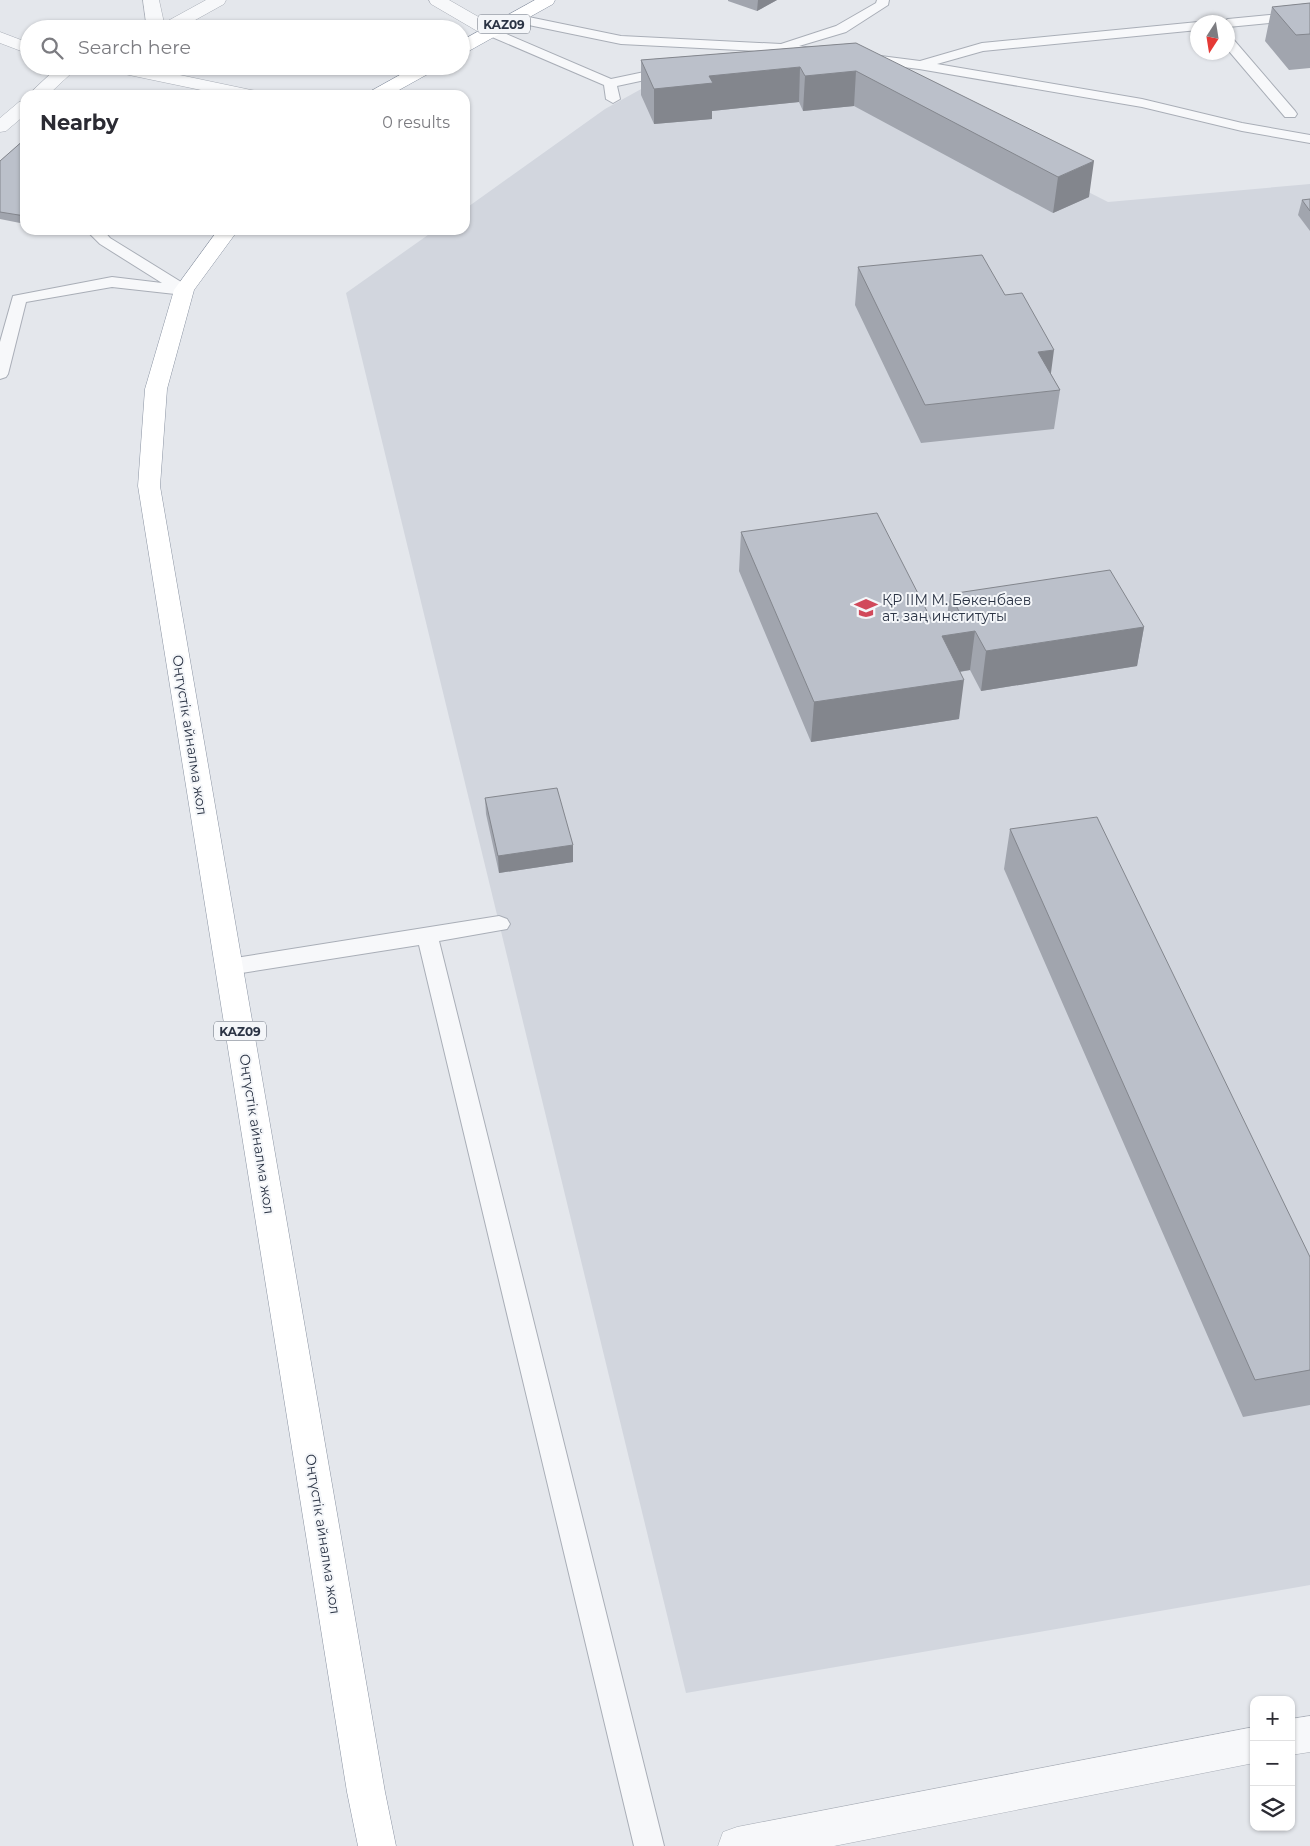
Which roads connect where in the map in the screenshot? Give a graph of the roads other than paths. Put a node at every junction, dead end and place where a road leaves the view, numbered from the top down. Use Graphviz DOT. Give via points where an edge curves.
graph roads {
  1 [pos="151,0"];
  2 [pos="218,0"];
  3 [pos="437,0"];
  4 [pos="547,0"];
  5 [pos="883,0"];
  6 [pos="1310,15"];
  7 [pos="514,18"];
  8 [pos="154,20"];
  9 [pos="182,20"];
  10 [pos="1235,22"];
  11 [pos="1190,27"];
  12 [pos="490,31"];
  13 [pos="0,37"];
  14 [pos="0,42"];
  15 [pos="470,43"];
  16 [pos="20,45"];
  17 [pos="20,47"];
  18 [pos="779,48"];
  19 [pos="1235,49"];
  20 [pos="826,54"];
  21 [pos="854,57"];
  22 [pos="723,60"];
  23 [pos="919,64"];
  24 [pos="685,67"];
  25 [pos="60,75"];
  26 [pos="154,75"];
  27 [pos="413,75"];
  28 [pos="610,83"];
  29 [pos="43,90"];
  30 [pos="227,90"];
  31 [pos="386,90"];
  32 [pos="613,99"];
  33 [pos="20,110"];
  34 [pos="0,127"];
  35 [pos="1242,127"];
  36 [pos="1310,139"];
  37 [pos="99,235"];
  38 [pos="224,235"];
  39 [pos="184,290"];
  40 [pos="0,374"];
  41 [pos="500,924"];
  42 [pos="427,935"];
  43 [pos="229,967"];
  44 [pos="1310,1734"];
  45 [pos="1295,1736"];
  46 [pos="1250,1746"];
  47 [pos="377,1846"];
  48 [pos="649,1846"];
  49 [pos="737,1846"];
  1 -- 8 [label="street"];
  2 -- 9 [label="street"];
  3 -- 12 [label="street"];
  4 -- 7 [label="highway, KAZ09"];
  5 -- 18 [label="lane" via="882,5 841,29"];
  6 -- 10 [label="lane"];
  7 -- 12 [label="highway, KAZ09"];
  7 -- 18 [label="lane" via="621,40"];
  11 -- 23 [label="lane" via="982,48"];
  12 -- 15 [label="highway, KAZ09"];
  12 -- 28 [label="lane"];
  13 -- 16 [label="street"];
  14 -- 17 [label="street"];
  18 -- 20 [label="lane"];
  18 -- 22 [label="lane"];
  19 -- 35 [label="lane" via="1295,113"];
  21 -- 23 [label="lane"];
  23 -- 35 [label="lane" via="1142,103"];
  24 -- 28 [label="lane"];
  25 -- 29 [label="street"];
  26 -- 30 [label="street"];
  27 -- 31 [label="highway"];
  28 -- 32 [label="lane"];
  33 -- 34 [label="street"];
  35 -- 36 [label="lane"];
  37 -- 39 [label="lane"];
  38 -- 39 [label="highway, Оңтүстік айналма жол / KAZ09"];
  39 -- 40 [label="lane" via="112,282 19,299"];
  39 -- 43 [label="highway, Оңтүстік айналма жол / KAZ09" via="156,389 149,486"];
  41 -- 42 [label="lane"];
  42 -- 43 [label="lane"];
  42 -- 48 [label="lane"];
  43 -- 47 [label="highway, Оңтүстік айналма жол / KAZ09"];
  44 -- 45 [label="street"];
  46 -- 49 [label="street"];
}
